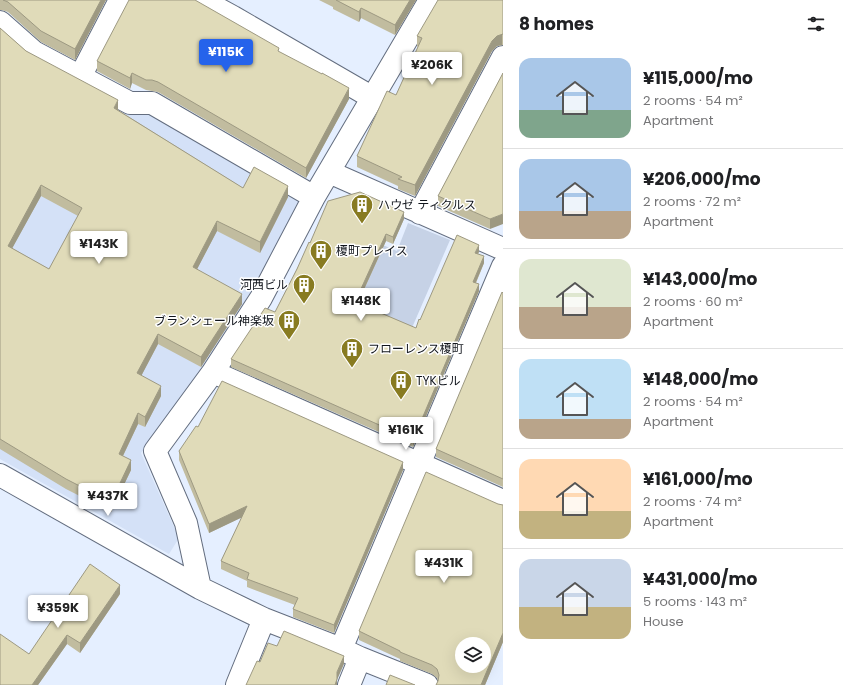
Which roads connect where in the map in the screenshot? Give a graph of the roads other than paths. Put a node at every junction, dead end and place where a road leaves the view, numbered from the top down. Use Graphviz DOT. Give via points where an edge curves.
graph roads {
  1 [pos="120,0"];
  2 [pos="202,0"];
  3 [pos="424,2"];
  4 [pos="237,8"];
  5 [pos="0,22"];
  6 [pos="503,57"];
  7 [pos="80,77"];
  8 [pos="373,98"];
  9 [pos="329,172"];
  10 [pos="314,197"];
  11 [pos="420,213"];
  12 [pos="503,249"];
  13 [pos="503,266"];
  14 [pos="213,372"];
  15 [pos="419,464"];
  16 [pos="0,475"];
  17 [pos="503,502"];
  18 [pos="200,588"];
  19 [pos="264,619"];
  20 [pos="340,649"];
  21 [pos="360,658"];
  22 [pos="237,685"];
  23 [pos="349,685"];
  24 [pos="427,685"];
  1 -- 7 [label="street"];
  2 -- 4 [label="street"];
  3 -- 8 [label="street"];
  4 -- 8 [label="street"];
  5 -- 7 [label="street" via="34,52"];
  6 -- 11 [label="street"];
  7 -- 10 [label="street" via="130,103 152,103"];
  8 -- 9 [label="street"];
  9 -- 10 [label="street"];
  9 -- 11 [label="street"];
  10 -- 14 [label="street" via="261,298"];
  11 -- 12 [label="street"];
  13 -- 15 [label="street"];
  14 -- 15 [label="street"];
  14 -- 18 [label="street" via="155,451 186,523"];
  15 -- 17 [label="street"];
  15 -- 20 [label="street"];
  16 -- 18 [label="street"];
  18 -- 19 [label="street"];
  19 -- 20 [label="street"];
  19 -- 22 [label="street"];
  20 -- 21 [label="street"];
  21 -- 23 [label="street"];
  21 -- 24 [label="street"];
}
